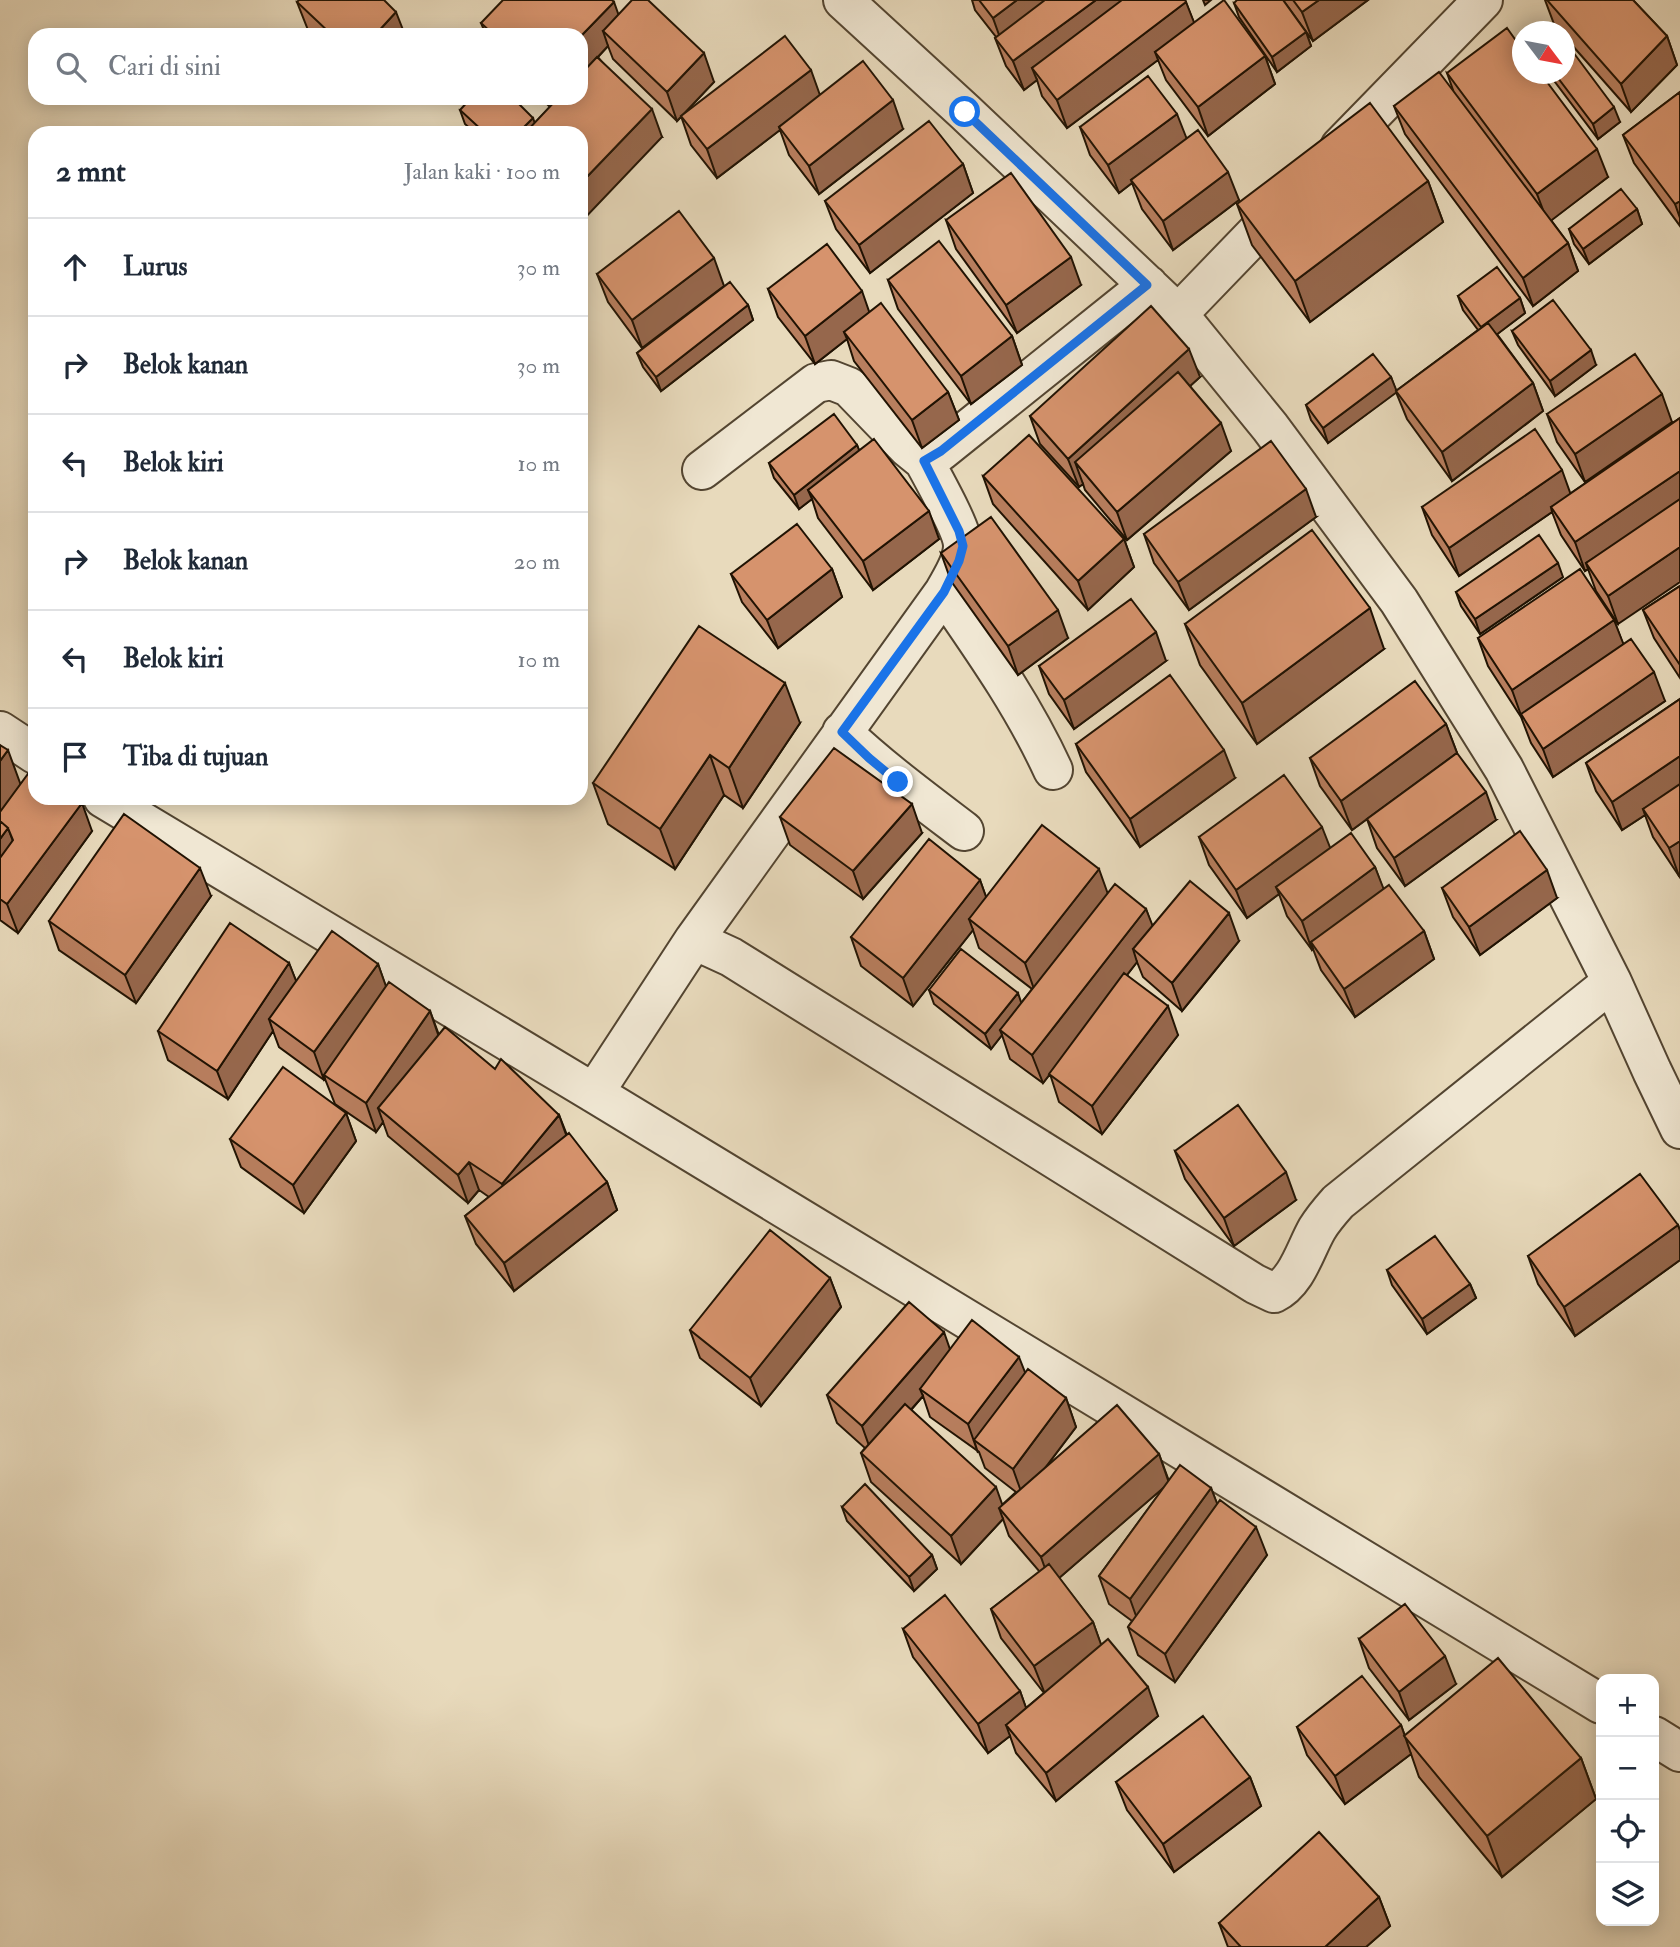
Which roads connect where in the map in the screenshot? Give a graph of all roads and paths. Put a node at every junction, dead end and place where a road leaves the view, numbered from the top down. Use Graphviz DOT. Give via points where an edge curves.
graph roads {
  1 [pos="843,0"];
  2 [pos="1483,0"];
  3 [pos="1147,285"];
  4 [pos="1178,314"];
  5 [pos="924,461"];
  6 [pos="702,470"];
  7 [pos="944,592"];
  8 [pos="0,731"];
  9 [pos="842,732"];
  10 [pos="28,749"];
  11 [pos="1053,770"];
  12 [pos="115,805"];
  13 [pos="964,831"];
  14 [pos="694,940"];
  15 [pos="1612,982"];
  16 [pos="594,1093"];
  17 [pos="1680,1129"];
  18 [pos="1596,1701"];
  19 [pos="1656,1737"];
  20 [pos="1680,1752"];
  1 -- 3 [label="street"];
  2 -- 4 [label="street"];
  3 -- 4 [label="street"];
  3 -- 5 [label="street"];
  4 -- 15 [label="street" via="1270,427 1399,601 1504,769"];
  5 -- 6 [label="street" via="849,387 831,380 816,383"];
  5 -- 7 [label="street" via="963,546"];
  7 -- 9 [label="street"];
  7 -- 11 [label="street" via="1012,691"];
  8 -- 10 [label="street"];
  9 -- 13 [label="street" via="888,774"];
  9 -- 14 [label="street"];
  12 -- 16 [label="street"];
  14 -- 15 [label="street" via="731,957 1274,1293 1291,1279 1316,1231 1338,1202"];
  14 -- 16 [label="street"];
  15 -- 17 [label="street"];
  16 -- 18 [label="street"];
  19 -- 20 [label="street"];
}
